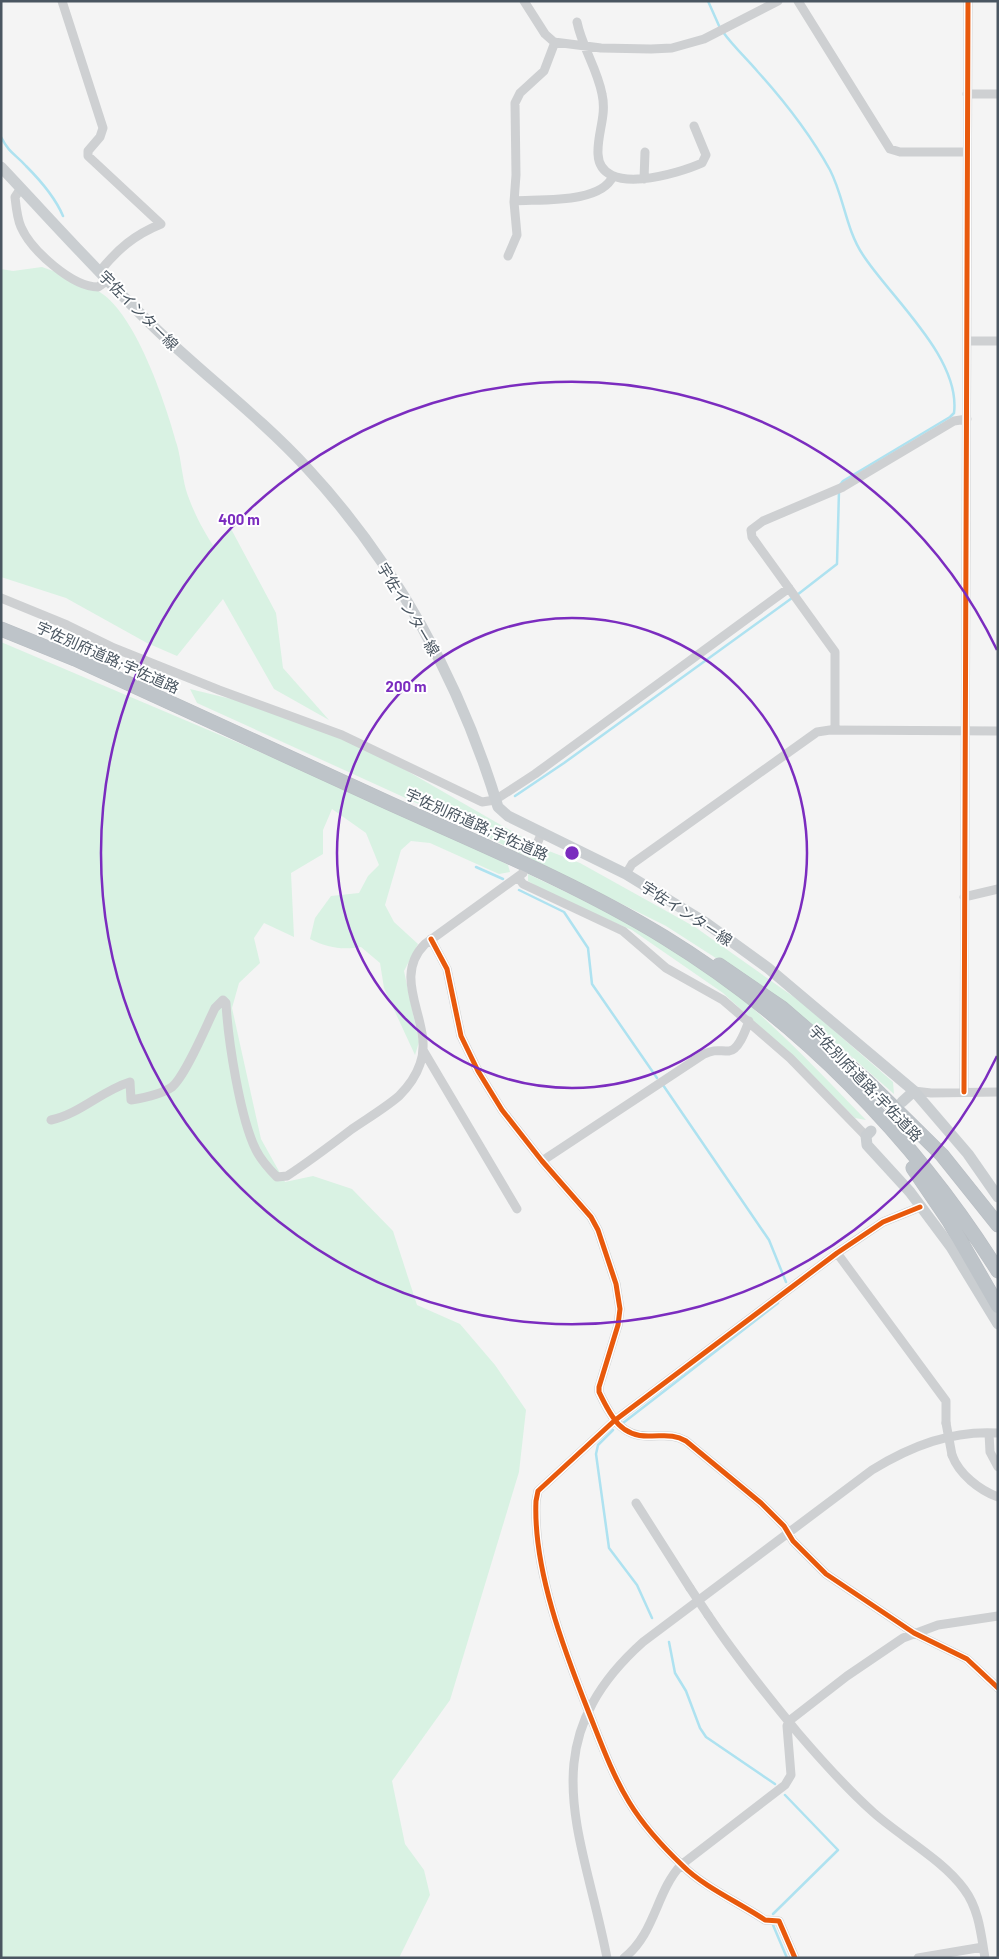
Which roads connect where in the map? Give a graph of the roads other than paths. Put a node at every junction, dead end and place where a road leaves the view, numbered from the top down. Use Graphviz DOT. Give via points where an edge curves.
graph roads {
  1 [pos="62,1"];
  2 [pos="524,1"];
  3 [pos="778,1"];
  4 [pos="798,1"];
  5 [pos="968,1"];
  6 [pos="577,22"];
  7 [pos="555,42"];
  8 [pos="583,46"];
  9 [pos="967,94"];
  10 [pos="998,94"];
  11 [pos="694,126"];
  12 [pos="645,152"];
  13 [pos="967,152"];
  14 [pos="1,167"];
  15 [pos="613,176"];
  16 [pos="644,179"];
  17 [pos="21,188"];
  18 [pos="514,201"];
  19 [pos="508,256"];
  20 [pos="100,271"];
  21 [pos="108,280"];
  22 [pos="967,341"];
  23 [pos="998,341"];
  24 [pos="967,419"];
  25 [pos="789,588"];
  26 [pos="1,598"];
  27 [pos="1,629"];
  28 [pos="835,730"];
  29 [pos="965,731"];
  30 [pos="998,731"];
  31 [pos="496,800"];
  32 [pos="542,832"];
  33 [pos="537,844"];
  34 [pos="626,874"];
  35 [pos="998,889"];
  36 [pos="964,897"];
  37 [pos="617,910"];
  38 [pos="431,940"];
  39 [pos="749,1021"];
  40 [pos="423,1050"];
  41 [pos="914,1091"];
  42 [pos="964,1092"];
  43 [pos="998,1092"];
  44 [pos="902,1102"];
  45 [pos="872,1109"];
  46 [pos="51,1120"];
  47 [pos="868,1133"];
  48 [pos="542,1161"];
  49 [pos="998,1197"];
  50 [pos="920,1207"];
  51 [pos="517,1209"];
  52 [pos="998,1225"];
  53 [pos="837,1253"];
  54 [pos="998,1271"];
  55 [pos="998,1306"];
  56 [pos="998,1324"];
  57 [pos="614,1421"];
  58 [pos="994,1433"];
  59 [pos="998,1467"];
  60 [pos="998,1497"];
  61 [pos="636,1503"];
  62 [pos="788,1533"];
  63 [pos="998,1616"];
  64 [pos="914,1633"];
  65 [pos="998,1688"];
  66 [pos="588,1711"];
  67 [pos="789,1721"];
  68 [pos="681,1865"];
  69 [pos="983,1948"];
  70 [pos="607,1958"];
  71 [pos="624,1958"];
  72 [pos="795,1958"];
  73 [pos="918,1958"];
  74 [pos="985,1958"];
  1 -- 20 [label="street" via="102,128 100,138 88,151 88,156 161,224 126,242"];
  2 -- 7 [label="street" via="545,34"];
  3 -- 8 [label="street" via="711,36 677,47"];
  4 -- 13 [label="street" via="890,149 900,152"];
  5 -- 9 [label="street"];
  6 -- 8 [label="street"];
  7 -- 8 [label="street"];
  7 -- 18 [label="street" via="544,71 520,93 515,103"];
  8 -- 15 [label="street" via="602,94 604,112 600,161"];
  9 -- 10 [label="street"];
  9 -- 13 [label="street"];
  11 -- 16 [label="street" via="706,155 704,161 657,178"];
  12 -- 16 [label="street"];
  13 -- 22 [label="street"];
  14 -- 17 [label="main road, 宇佐インター線"];
  15 -- 16 [label="street"];
  15 -- 18 [label="street" via="611,181 591,194"];
  17 -- 20 [label="main road, 宇佐インター線"];
  17 -- 21 [label="street" via="15,197 20,224 39,252 84,284 98,287"];
  18 -- 19 [label="street" via="517,235"];
  20 -- 21 [label="main road, 宇佐インター線"];
  21 -- 31 [label="main road, 宇佐インター線" via="174,346 294,454 363,536 426,632 464,712"];
  22 -- 23 [label="street"];
  22 -- 24 [label="street"];
  24 -- 25 [label="street" via="956,420 843,486 753,528 752,537"];
  24 -- 29 [label="street"];
  25 -- 28 [label="street" via="835,652"];
  25 -- 31 [label="street"];
  26 -- 31 [label="street" via="219,690 342,735 471,798 482,802"];
  27 -- 37 [label="highway, 宇佐別府道路;宇佐道路" via="75,659 565,882"];
  28 -- 29 [label="street"];
  28 -- 34 [label="street" via="813,734 632,864"];
  29 -- 30 [label="street"];
  29 -- 36 [label="street"];
  31 -- 32 [label="main road, 宇佐インター線" via="498,807 508,816"];
  32 -- 33 [label="street"];
  32 -- 34 [label="main road, 宇佐インター線"];
  34 -- 41 [label="main road, 宇佐インター線" via="706,923 768,968"];
  35 -- 36 [label="street"];
  36 -- 42 [label="street"];
  37 -- 45 [label="highway, 宇佐別府道路;宇佐道路" via="690,954 779,1021 841,1076"];
  37 -- 52 [label="highway" via="644,921 732,972 782,1008 922,1133"];
  38 -- 39 [label="street" via="520,875 523,884 623,931 666,968 723,1000"];
  38 -- 40 [label="street" via="419,950 410,975"];
  38 -- 48 [label="street" via="446,969 457,1021 468,1051 487,1087"];
  39 -- 47 [label="street"];
  39 -- 48 [label="street" via="735,1048 730,1051 716,1049 704,1054"];
  40 -- 46 [label="street" via="416,1072 398,1096 287,1176 277,1177 253,1143 223,1000 215,1008 172,1087 131,1100 130,1082 69,1115"];
  40 -- 51 [label="street"];
  41 -- 42 [label="street"];
  41 -- 44 [label="main road"];
  41 -- 49 [label="main road, 宇佐インター線" via="968,1154"];
  42 -- 43 [label="street"];
  45 -- 54 [label="highway, 宇佐別府道路;宇佐道路" via="947,1195"];
  45 -- 55 [label="highway" via="880,1128 921,1178 949,1221"];
  47 -- 50 [label="main road" via="867,1145"];
  48 -- 57 [label="street" via="591,1217 616,1284 620,1309 618,1325 599,1387"];
  50 -- 53 [label="street" via="883,1222"];
  50 -- 56 [label="main road" via="951,1247"];
  53 -- 57 [label="street"];
  53 -- 60 [label="street, bridge" via="946,1401 946,1423 954,1462 970,1480"];
  57 -- 62 [label="street" via="632,1434 675,1435 686,1441 762,1503"];
  57 -- 66 [label="street" via="538,1491 536,1501 543,1573"];
  58 -- 59 [label="street" via="990,1452 993,1463"];
  58 -- 62 [label="street" via="952,1436 910,1449 872,1470"];
  61 -- 67 [label="street, bridge" via="744,1668"];
  62 -- 64 [label="street" via="826,1574"];
  62 -- 66 [label="street" via="620,1662"];
  63 -- 64 [label="street" via="938,1625"];
  64 -- 65 [label="street" via="967,1659"];
  64 -- 67 [label="street" via="846,1676"];
  66 -- 68 [label="street" via="612,1770 630,1803"];
  66 -- 70 [label="street" via="574,1760 572,1800"];
  67 -- 68 [label="street" via="791,1775 785,1785"];
  67 -- 69 [label="street" via="836,1777 963,1887 972,1902"];
  68 -- 71 [label="street" via="667,1881 640,1942"];
  68 -- 72 [label="street" via="765,1920 779,1921"];
  69 -- 73 [label="street"];
  69 -- 74 [label="street"];
}
